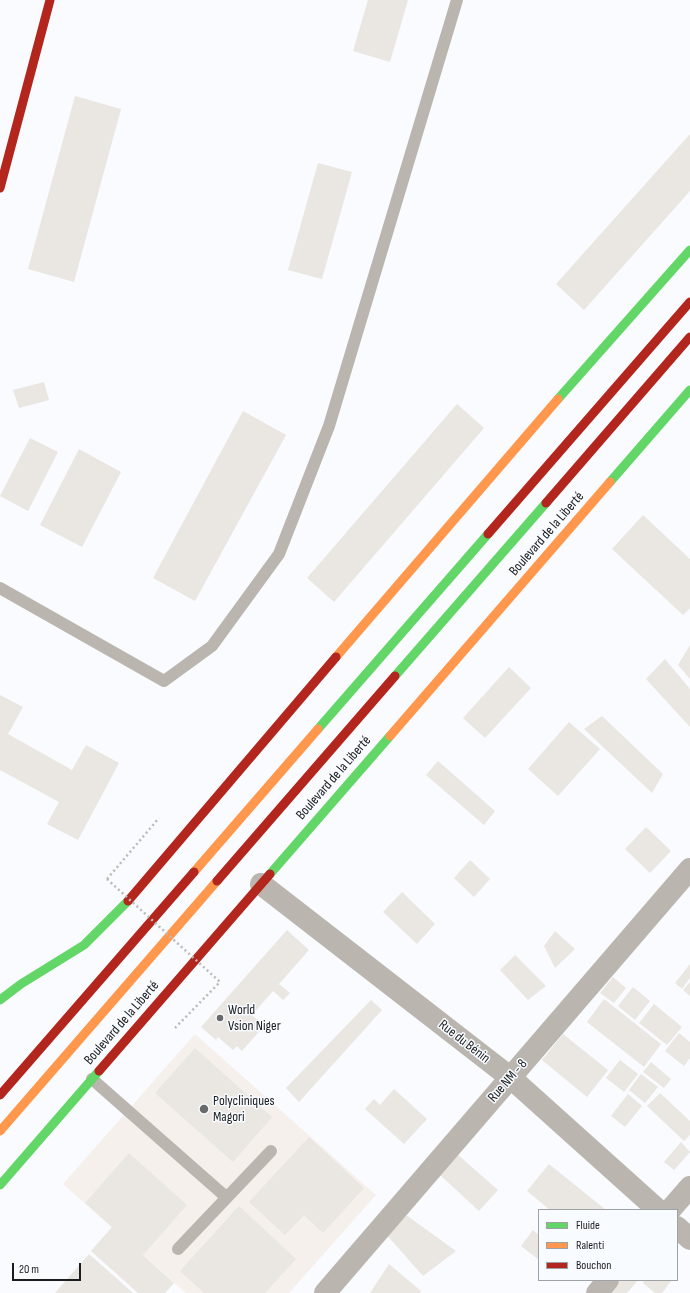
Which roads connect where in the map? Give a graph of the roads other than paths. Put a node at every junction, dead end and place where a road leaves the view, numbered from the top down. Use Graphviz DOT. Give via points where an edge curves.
graph roads {
  1 [pos="50,0"];
  2 [pos="457,0"];
  3 [pos="0,188"];
  4 [pos="690,250"];
  5 [pos="690,302"];
  6 [pos="690,338"];
  7 [pos="690,390"];
  8 [pos="0,588"];
  9 [pos="690,869"];
  10 [pos="261,884"];
  11 [pos="0,1000"];
  12 [pos="92,1078"];
  13 [pos="511,1078"];
  14 [pos="0,1095"];
  15 [pos="0,1131"];
  16 [pos="271,1151"];
  17 [pos="0,1185"];
  18 [pos="690,1187"];
  19 [pos="226,1197"];
  20 [pos="657,1209"];
  21 [pos="671,1209"];
  22 [pos="678,1228"];
  23 [pos="690,1238"];
  24 [pos="178,1249"];
  25 [pos="607,1281"];
  26 [pos="325,1293"];
  27 [pos="597,1293"];
  1 -- 3 [label="main road"];
  2 -- 8 [label="lane" via="329,426 279,554 212,646 164,681"];
  4 -- 11 [label="main road" via="493,472 118,912 84,945"];
  5 -- 14 [label="main road"];
  6 -- 15 [label="main road, Boulevard de la Liberté"];
  7 -- 10 [label="main road, Boulevard de la Liberté"];
  9 -- 13 [label="street, Rue NM - 8"];
  10 -- 12 [label="main road, Boulevard de la Liberté"];
  10 -- 13 [label="street, Rue du Bénin"];
  12 -- 17 [label="main road, Boulevard de la Liberté"];
  12 -- 19 [label="lane"];
  13 -- 20 [label="street, Rue du Bénin"];
  13 -- 26 [label="street, Rue NM - 8"];
  16 -- 19 [label="lane"];
  18 -- 21 [label="street"];
  19 -- 24 [label="lane"];
  22 -- 23 [label="street"];
  25 -- 27 [label="street"];
}
